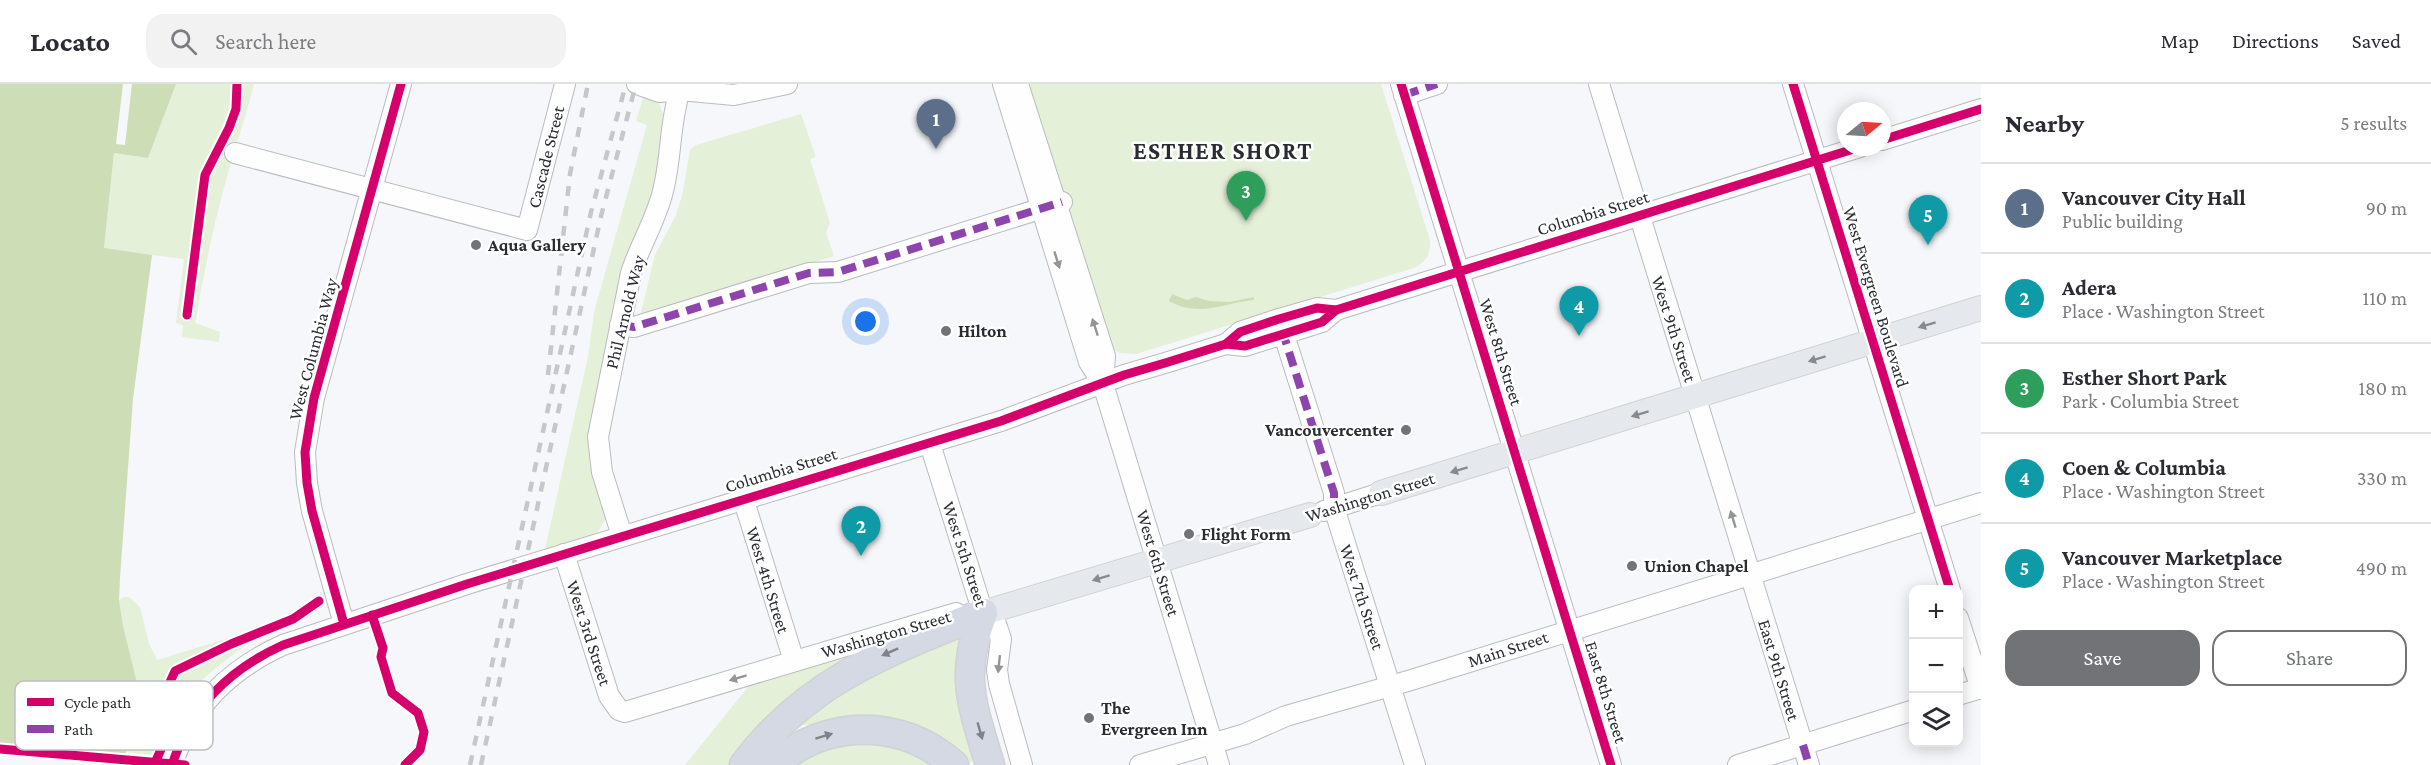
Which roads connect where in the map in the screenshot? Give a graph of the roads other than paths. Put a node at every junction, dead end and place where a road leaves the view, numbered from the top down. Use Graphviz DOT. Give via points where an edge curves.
graph roads {
  1 [pos="401,84"];
  2 [pos="565,84"];
  3 [pos="637,84"];
  4 [pos="786,84"];
  5 [pos="1003,84"];
  6 [pos="1018,84"];
  7 [pos="1437,84"];
  8 [pos="1599,84"];
  9 [pos="1793,84"];
  10 [pos="678,87"];
  11 [pos="1403,89"];
  12 [pos="1981,109"];
  13 [pos="1891,137"];
  14 [pos="235,153"];
  15 [pos="1837,154"];
  16 [pos="1817,161"];
  17 [pos="373,189"];
  18 [pos="1053,205"];
  19 [pos="1639,216"];
  20 [pos="1459,271"];
  21 [pos="1981,308"];
  22 [pos="620,325"];
  23 [pos="1281,327"];
  24 [pos="1873,342"];
  25 [pos="1102,384"];
  26 [pos="1696,397"];
  27 [pos="930,444"];
  28 [pos="1515,453"];
  29 [pos="1381,493"];
  30 [pos="743,498"];
  31 [pos="1981,503"];
  32 [pos="1334,508"];
  33 [pos="1310,515"];
  34 [pos="1927,520"];
  35 [pos="622,536"];
  36 [pos="564,554"];
  37 [pos="1157,561"];
  38 [pos="1750,575"];
  39 [pos="1948,585"];
  40 [pos="983,613"];
  41 [pos="344,624"];
  42 [pos="1569,629"];
  43 [pos="1963,631"];
  44 [pos="794,661"];
  45 [pos="1390,686"];
  46 [pos="1981,688"];
  47 [pos="213,694"];
  48 [pos="1963,694"];
  49 [pos="619,710"];
  50 [pos="1909,712"];
  51 [pos="1212,743"];
  52 [pos="1803,745"];
  53 [pos="177,750"];
  54 [pos="172,765"];
  55 [pos="744,765"];
  56 [pos="774,765"];
  57 [pos="954,765"];
  58 [pos="990,765"];
  59 [pos="1022,765"];
  60 [pos="1140,765"];
  61 [pos="1219,765"];
  62 [pos="1415,765"];
  63 [pos="1611,765"];
  64 [pos="1738,765"];
  65 [pos="1809,765"];
  1 -- 17 [label="street, West Columbia Way"];
  2 -- 17 [label="street, Cascade Street" via="527,230"];
  3 -- 10 [label="street" via="660,92"];
  4 -- 10 [label="street" via="734,95"];
  5 -- 18 [label="street, West 6th Street"];
  6 -- 18 [label="street, West 6th Street"];
  7 -- 11 [label="street"];
  8 -- 19 [label="street, West 9th Street"];
  9 -- 16 [label="street, West Evergreen Boulevard"];
  10 -- 22 [label="street, Phil Arnold Way" via="663,193 636,255"];
  11 -- 20 [label="street, West 8th Street"];
  12 -- 13 [label="street"];
  14 -- 17 [label="street"];
  15 -- 16 [label="street, Columbia Street"];
  16 -- 19 [label="street, Columbia Street"];
  16 -- 24 [label="street, West Evergreen Boulevard"];
  17 -- 41 [label="street, West Columbia Way" via="314,398 305,452 312,511"];
  18 -- 22 [label="street" via="838,272 809,273 634,327"];
  18 -- 25 [label="street, West 6th Street" via="1089,362"];
  19 -- 20 [label="street, Columbia Street"];
  19 -- 26 [label="street, West 9th Street"];
  20 -- 23 [label="street, Columbia Street" via="1336,310 1317,308"];
  20 -- 28 [label="street, West 8th Street"];
  21 -- 24 [label="main road, Washington Street, one-way"];
  22 -- 35 [label="street, Phil Arnold Way" via="598,436 602,472"];
  23 -- 25 [label="street, Columbia Street" via="1240,332 1226,344"];
  23 -- 32 [label="street, West 7th Street" via="1334,493"];
  24 -- 26 [label="main road, Washington Street, one-way"];
  24 -- 34 [label="street, West Evergreen Boulevard"];
  25 -- 27 [label="street, Columbia Street"];
  25 -- 37 [label="street, West 6th Street"];
  26 -- 28 [label="main road, Washington Street, one-way"];
  38 -- 26 [label="street, West 9th Street, one-way"];
  27 -- 30 [label="street, Columbia Street"];
  27 -- 40 [label="street, West 5th Street"];
  28 -- 29 [label="main road, Washington Street, one-way"];
  28 -- 42 [label="street, West 8th Street"];
  29 -- 32 [label="street, Washington Street"];
  30 -- 35 [label="street, Columbia Street"];
  30 -- 44 [label="street, West 4th Street"];
  31 -- 34 [label="street, Main Street"];
  32 -- 33 [label="street, Washington Street"];
  32 -- 45 [label="street, West 7th Street"];
  33 -- 37 [label="main road, Washington Street"];
  34 -- 38 [label="street, Main Street"];
  34 -- 39 [label="street, West Evergreen Boulevard"];
  35 -- 36 [label="street, Columbia Street"];
  36 -- 41 [label="street, Columbia Street"];
  36 -- 49 [label="street, West 3rd Street" via="609,696"];
  37 -- 40 [label="main road, Washington Street, one-way"];
  37 -- 51 [label="street, West 6th Street"];
  38 -- 42 [label="street, Main Street"];
  38 -- 52 [label="street, East 9th Street"];
  40 -- 44 [label="street, Washington Street" via="952,613"];
  40 -- 55 [label="highway, one-way" via="871,661 823,688 781,722"];
  40 -- 58 [label="highway, one-way" via="970,652 969,678"];
  40 -- 59 [label="street, West 5th Street, one-way" via="995,621 1001,639 999,684"];
  41 -- 47 [label="street, Columbia Street" via="266,653"];
  42 -- 45 [label="street, Main Street"];
  42 -- 63 [label="street, East 8th Street"];
  43 -- 46 [label="street"];
  44 -- 49 [label="street, Washington Street, one-way" via="638,710"];
  45 -- 51 [label="street, Main Street" via="1286,716"];
  45 -- 62 [label="street, West 7th Street"];
  46 -- 48 [label="street"];
  50 -- 52 [label="street"];
  51 -- 60 [label="street, Main Street"];
  51 -- 61 [label="street, West 6th Street"];
  52 -- 64 [label="street"];
  52 -- 65 [label="street, East 9th Street"];
  53 -- 54 [label="street, Columbia Street"];
  56 -- 57 [label="highway, one-way" via="813,739 862,729 918,740"];
}
